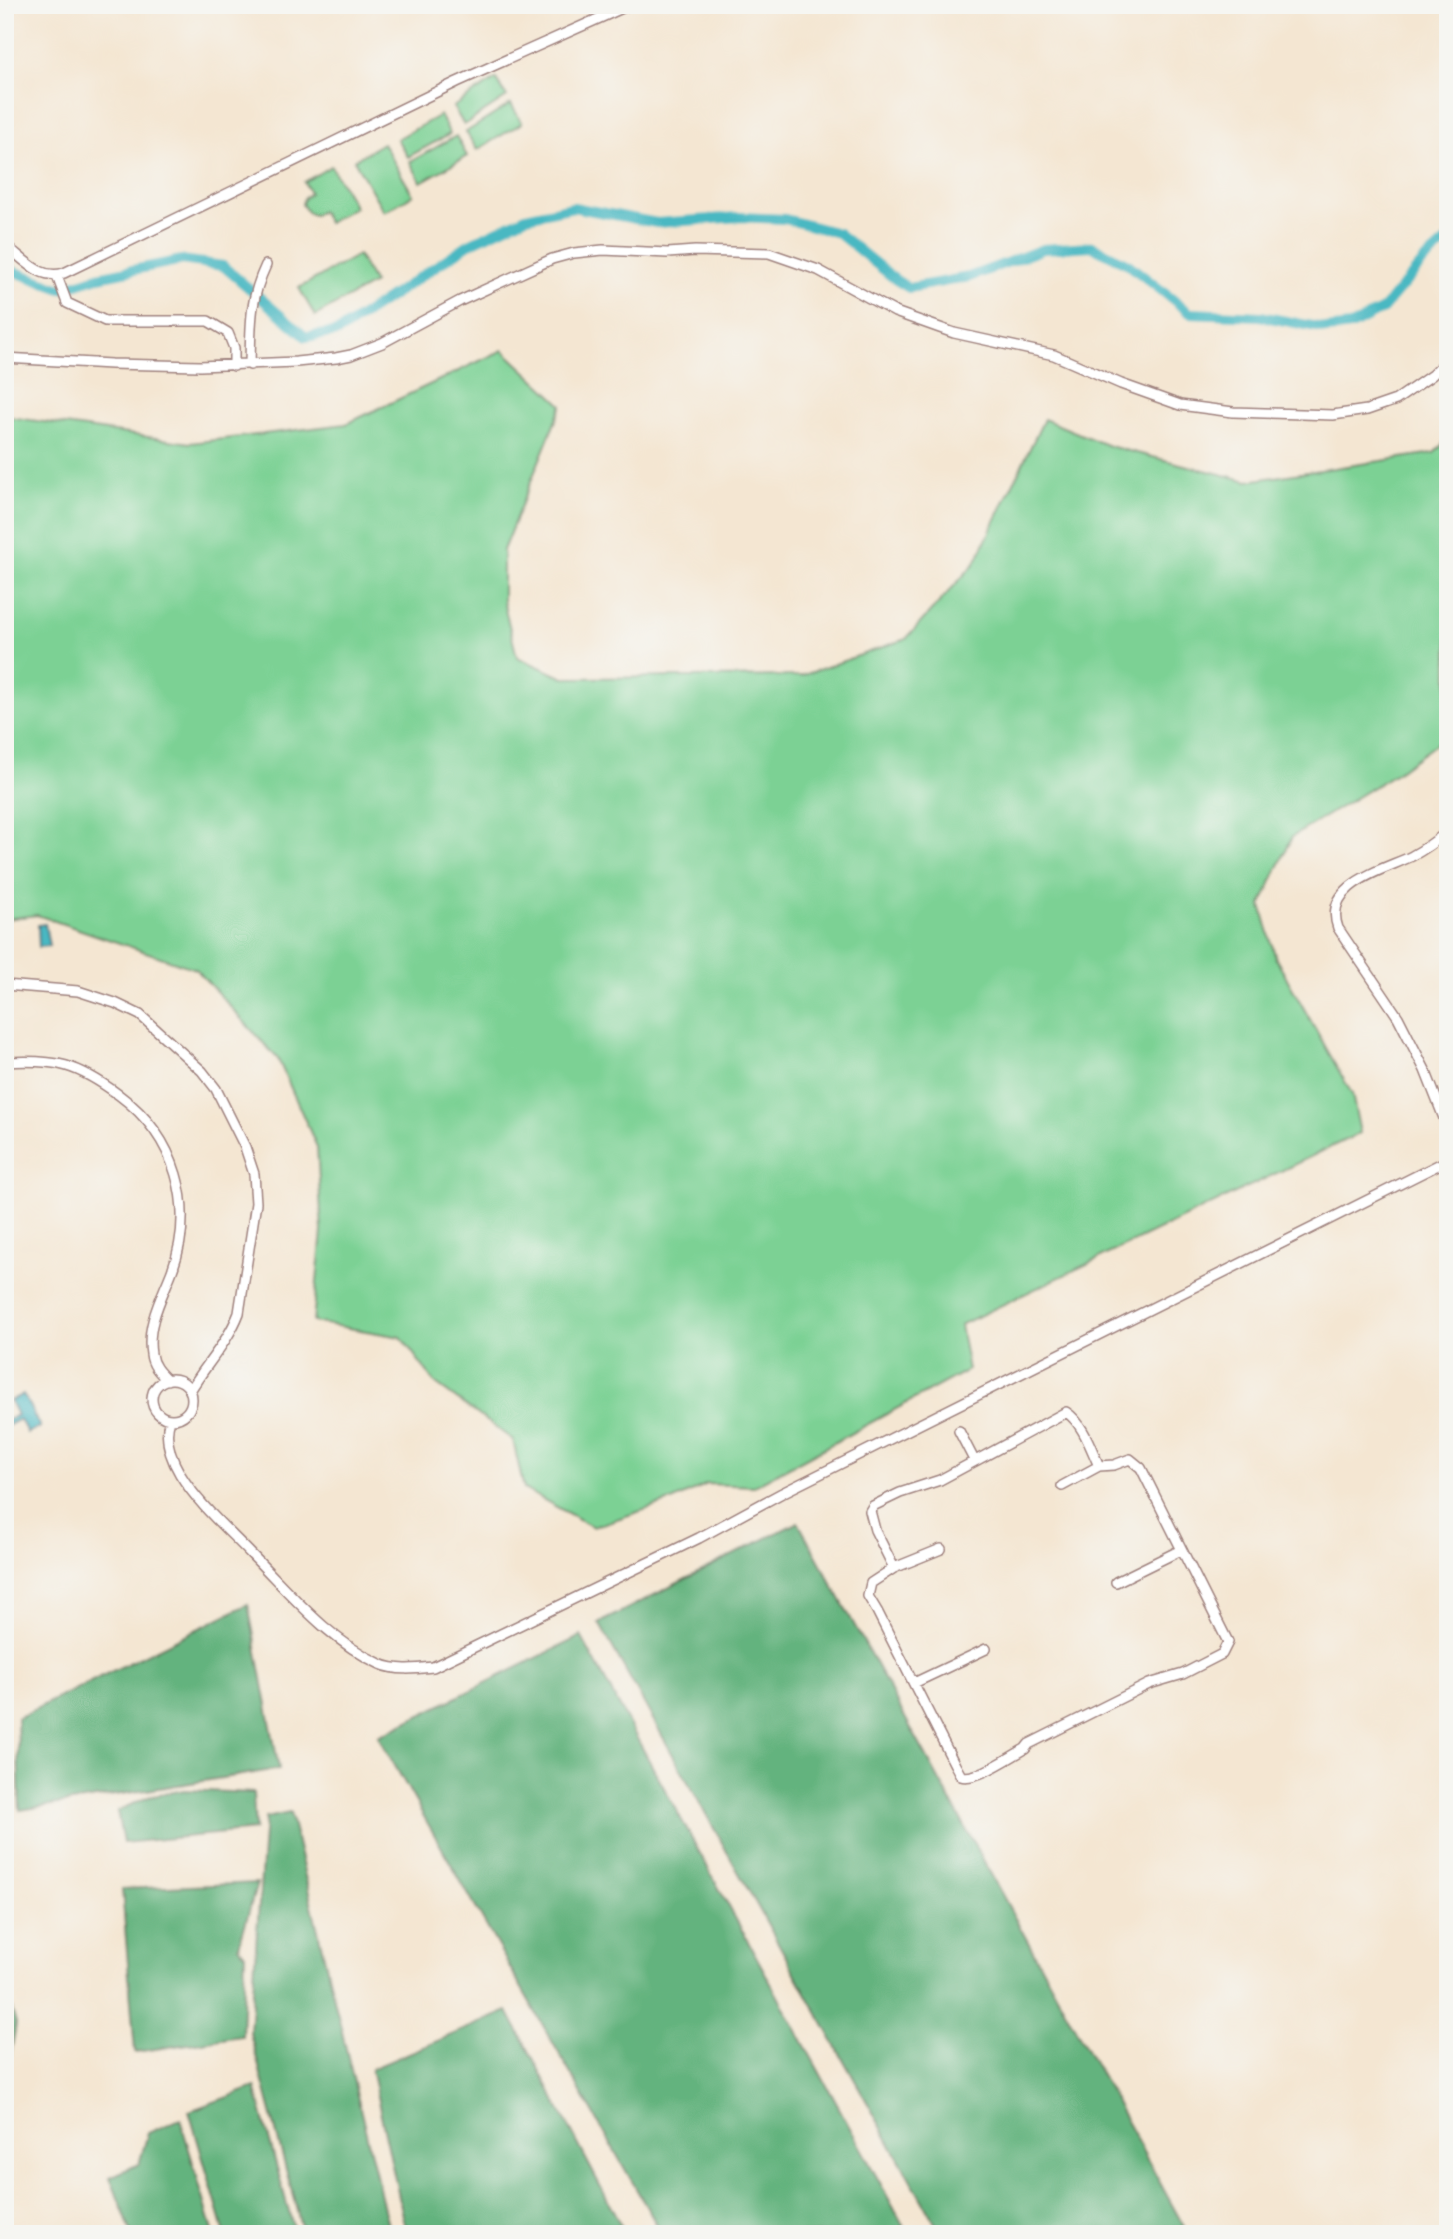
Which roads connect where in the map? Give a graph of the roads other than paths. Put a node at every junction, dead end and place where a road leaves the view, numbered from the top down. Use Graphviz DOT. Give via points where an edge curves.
graph roads {
  1 [pos="629,5"];
  2 [pos="5,245"];
  3 [pos="266,265"];
  4 [pos="57,276"];
  5 [pos="5,358"];
  6 [pos="1448,359"];
  7 [pos="250,365"];
  8 [pos="233,366"];
  9 [pos="1448,831"];
  10 [pos="5,985"];
  11 [pos="5,1062"];
  12 [pos="1448,1128"];
  13 [pos="1448,1160"];
  14 [pos="167,1380"];
  15 [pos="190,1391"];
  16 [pos="170,1419"];
  17 [pos="959,1431"];
  18 [pos="974,1460"];
  19 [pos="1099,1466"];
  20 [pos="1062,1486"];
  21 [pos="941,1549"];
  22 [pos="1181,1550"];
  23 [pos="894,1569"];
  24 [pos="1116,1582"];
  25 [pos="986,1649"];
  26 [pos="914,1682"];
  1 -- 4 [label="street" via="457,82"];
  2 -- 4 [label="street" via="37,270"];
  3 -- 7 [label="street" via="251,307"];
  4 -- 8 [label="street" via="67,303 105,321 208,321 228,333 234,348"];
  5 -- 8 [label="street"];
  6 -- 7 [label="street" via="1396,400 1367,410 1333,415 1233,412 1180,405 1054,355 954,333 895,312 818,270 769,253 603,250 552,259 351,355"];
  7 -- 8 [label="street"];
  9 -- 12 [label="street" via="1421,851 1352,885 1342,895 1335,918 1398,1017"];
  10 -- 15 [label="street" via="78,990 140,1015 202,1071 245,1147 254,1174 256,1203 239,1313 233,1330"];
  11 -- 14 [label="street" via="56,1062 99,1080 150,1123 163,1142 178,1180 183,1221 173,1268 153,1320 150,1346 156,1368"];
  13 -- 16 [label="street" via="433,1667 383,1665 326,1630 214,1516 180,1474 166,1432"];
  14 -- 15 [label="street" via="178,1380"];
  14 -- 16 [label="street" via="156,1388 153,1401 158,1413"];
  15 -- 16 [label="street" via="190,1409"];
  17 -- 18 [label="street"];
  18 -- 19 [label="street" via="1066,1412 1085,1436"];
  18 -- 23 [label="street" via="940,1480 873,1506 870,1516"];
  19 -- 20 [label="street"];
  19 -- 22 [label="street" via="1130,1459 1141,1468"];
  21 -- 23 [label="street"];
  22 -- 24 [label="street"];
  22 -- 26 [label="street" via="1228,1642 1222,1654 1183,1674 1149,1684 967,1778 961,1776"];
  23 -- 26 [label="street" via="871,1583 868,1596"];
  25 -- 26 [label="street"];
}
